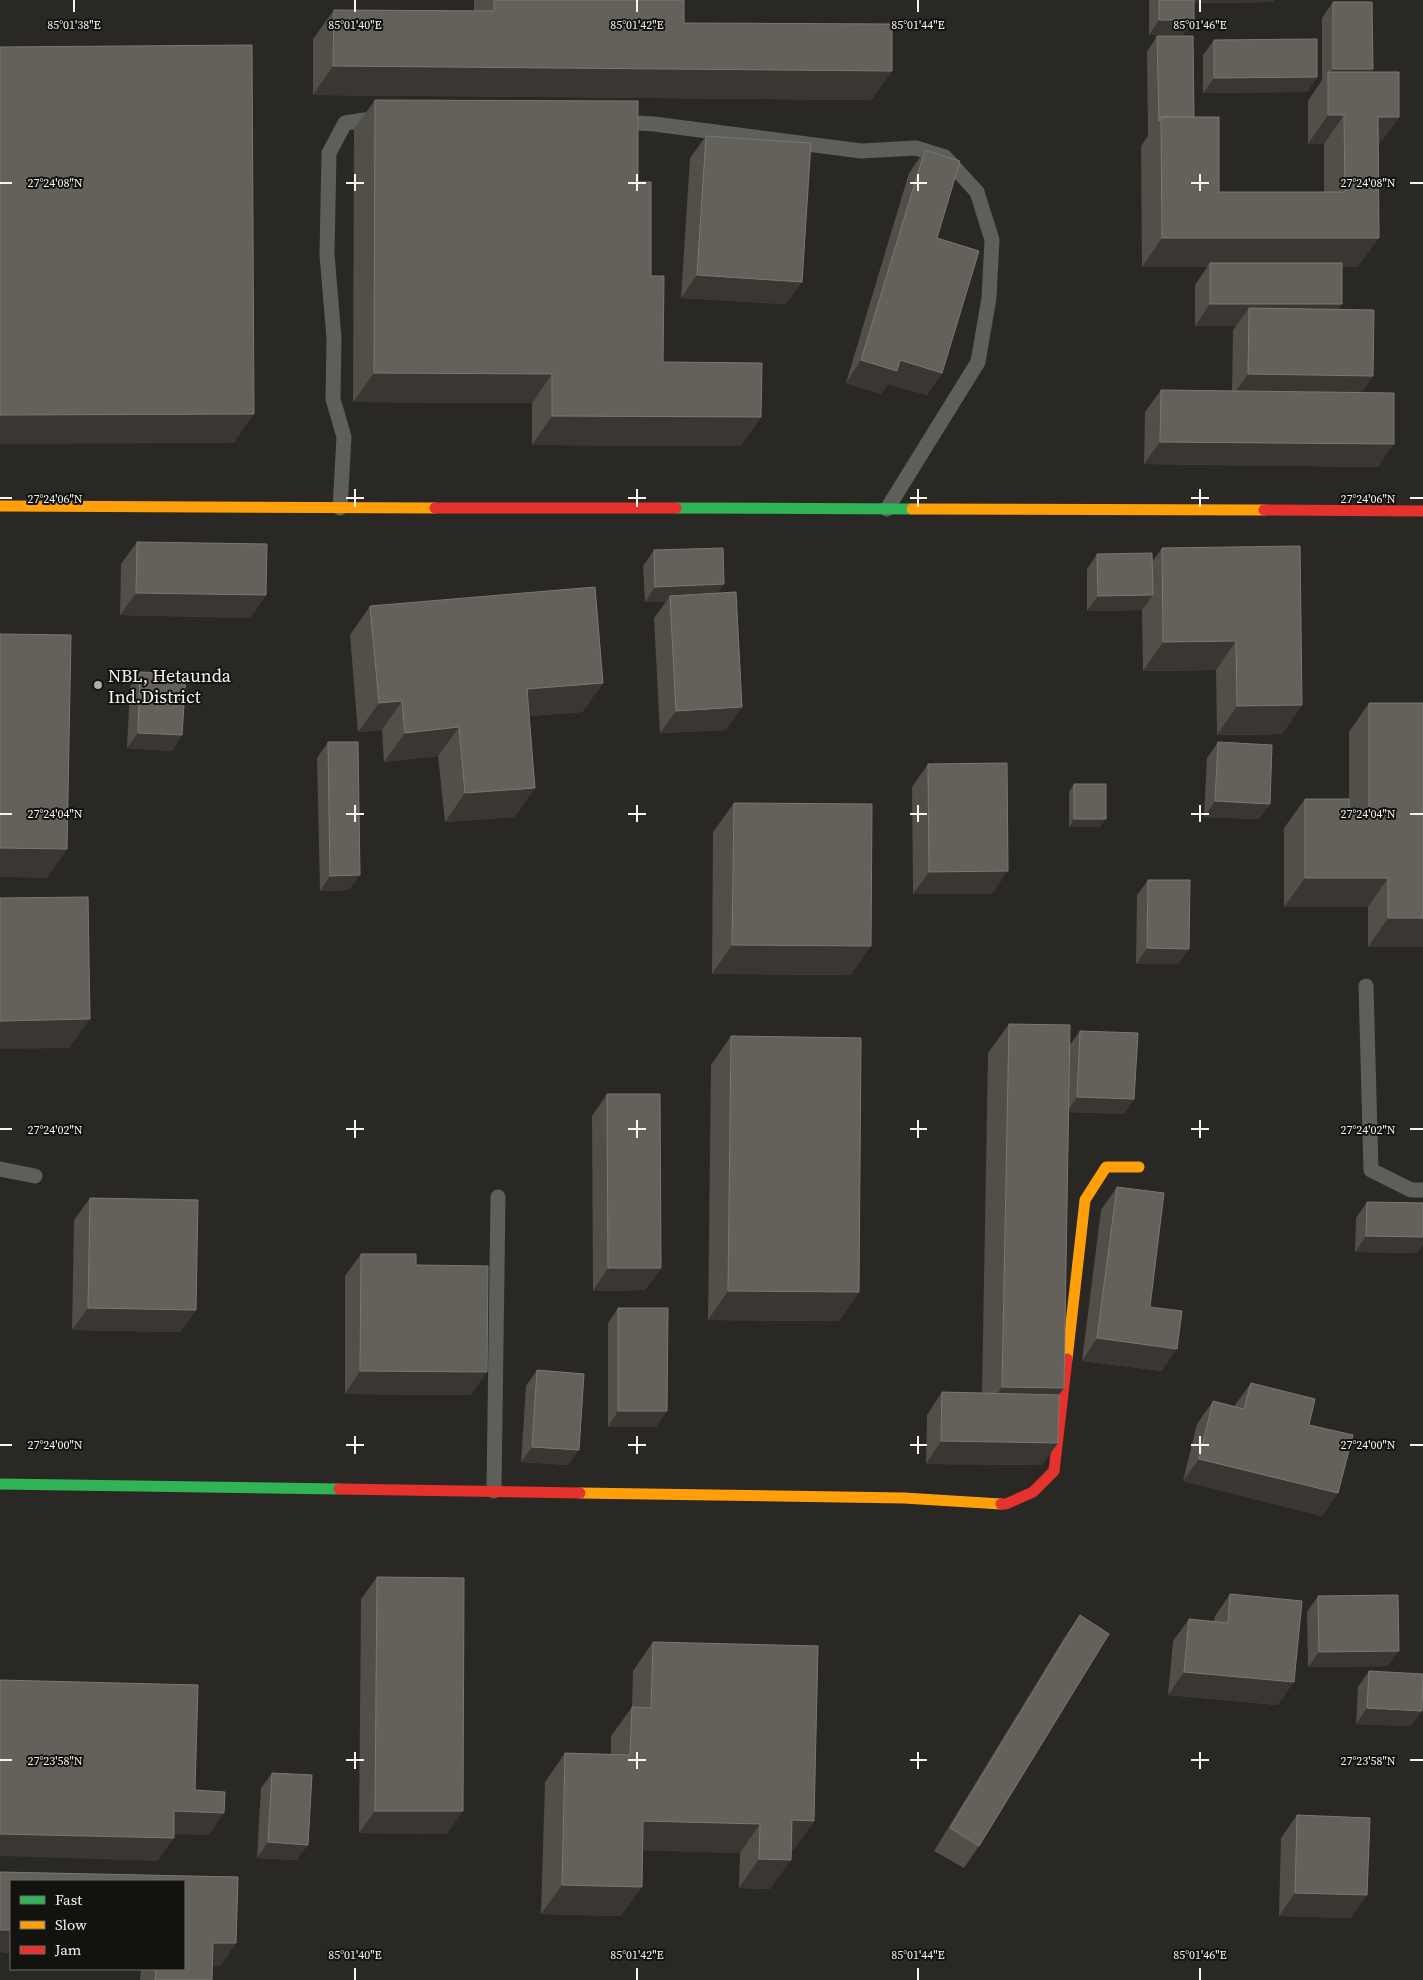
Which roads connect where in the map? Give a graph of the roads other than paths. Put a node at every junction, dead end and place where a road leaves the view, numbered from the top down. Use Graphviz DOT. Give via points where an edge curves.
graph roads {
  1 [pos="395,118"];
  2 [pos="600,121"];
  3 [pos="0,506"];
  4 [pos="340,508"];
  5 [pos="886,509"];
  6 [pos="1423,511"];
  7 [pos="1366,986"];
  8 [pos="1139,1167"];
  9 [pos="0,1169"];
  10 [pos="35,1176"];
  11 [pos="1423,1190"];
  12 [pos="498,1197"];
  13 [pos="0,1484"];
  14 [pos="494,1491"];
  1 -- 4 [label="lane" via="345,123 329,153 327,256 334,338 332,399 344,437"];
  2 -- 5 [label="lane" via="654,124 861,151 916,148 945,157 977,192 992,240 989,298 978,362"];
  3 -- 4 [label="main road"];
  4 -- 5 [label="main road"];
  5 -- 6 [label="main road"];
  7 -- 11 [label="lane" via="1371,1170 1411,1190"];
  8 -- 14 [label="main road" via="1106,1167 1085,1200 1054,1471 1033,1492 1006,1504 896,1497"];
  9 -- 10 [label="lane"];
  12 -- 14 [label="lane"];
  13 -- 14 [label="main road"];
}
